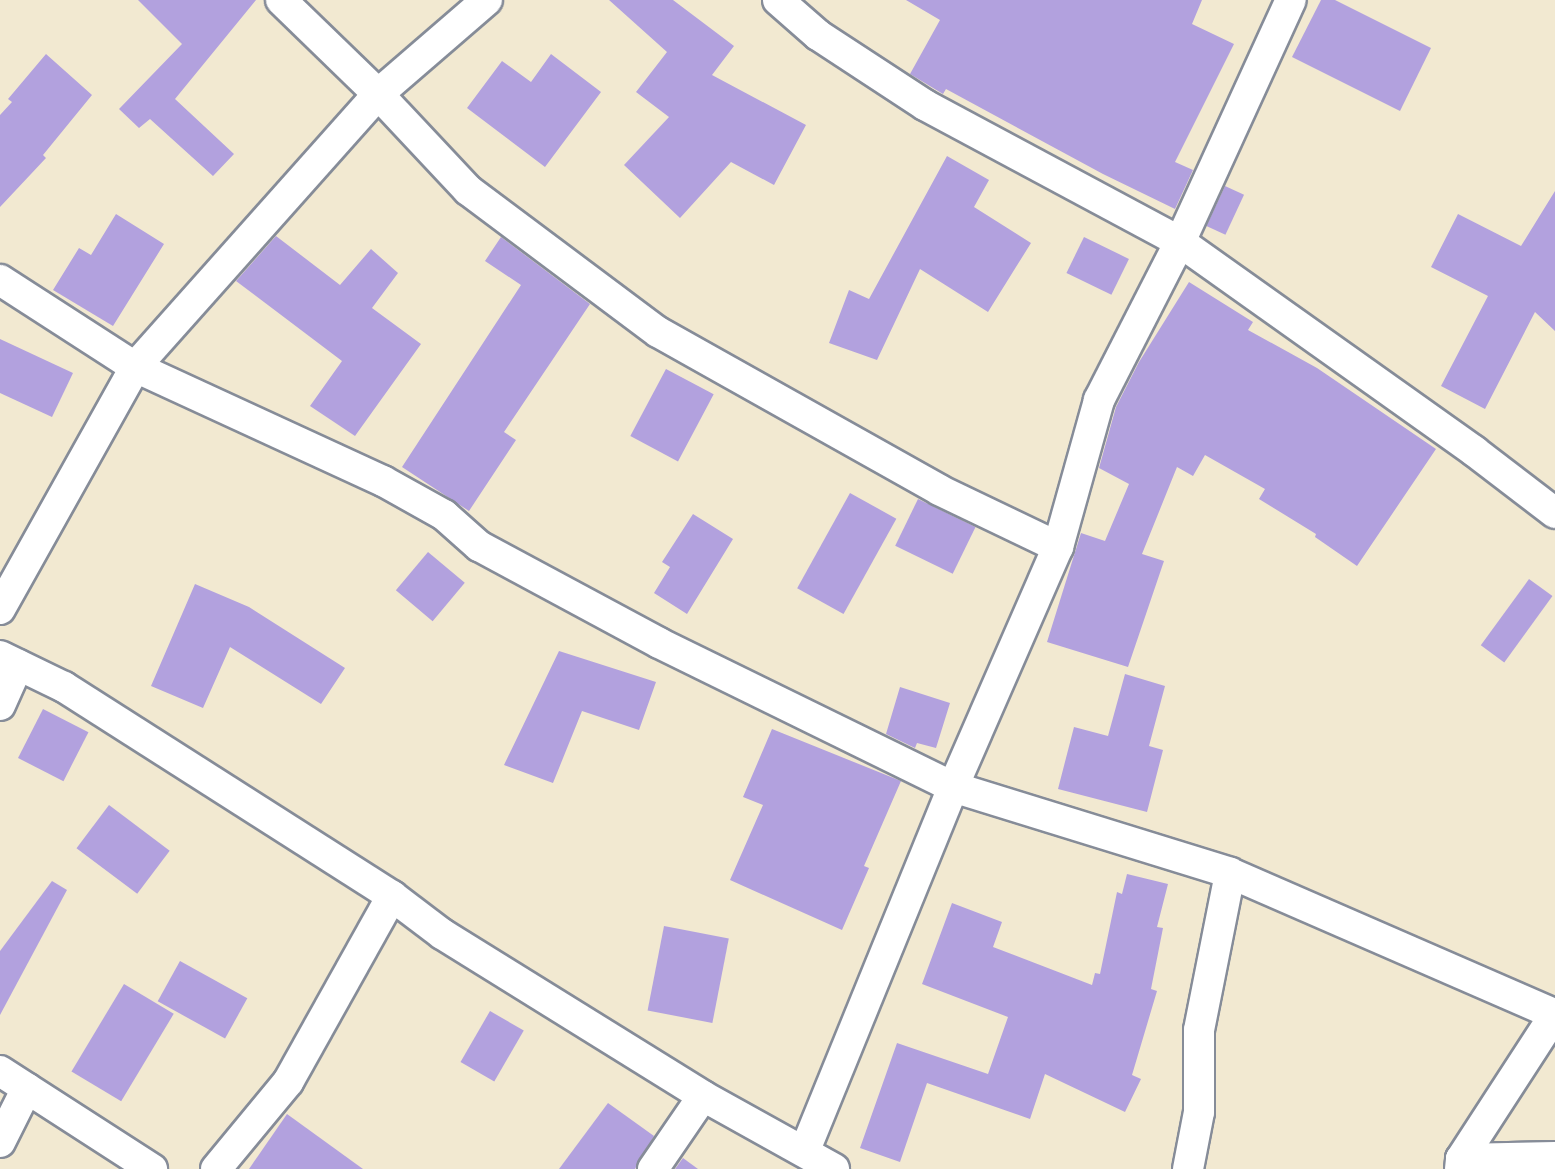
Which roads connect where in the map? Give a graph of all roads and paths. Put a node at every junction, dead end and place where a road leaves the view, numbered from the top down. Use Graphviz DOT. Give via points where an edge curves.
graph roads {
  1 [pos="281,0"];
  2 [pos="487,0"];
  3 [pos="778,0"];
  4 [pos="1291,0"];
  5 [pos="378,94"];
  6 [pos="1180,242"];
  7 [pos="0,280"];
  8 [pos="135,367"];
  9 [pos="1550,497"];
  10 [pos="1058,547"];
  11 [pos="0,609"];
  12 [pos="9,660"];
  13 [pos="0,705"];
  14 [pos="953,787"];
  15 [pos="1230,873"];
  16 [pos="392,896"];
  17 [pos="1555,1014"];
  18 [pos="0,1071"];
  19 [pos="27,1088"];
  20 [pos="703,1096"];
  21 [pos="0,1142"];
  22 [pos="805,1150"];
  23 [pos="1555,1157"];
  24 [pos="1460,1164"];
  25 [pos="152,1169"];
  26 [pos="216,1169"];
  27 [pos="653,1169"];
  28 [pos="834,1169"];
  29 [pos="1188,1169"];
  1 -- 5 [label="street"];
  2 -- 5 [label="street"];
  3 -- 6 [label="street" via="818,35 925,105"];
  4 -- 6 [label="street"];
  5 -- 8 [label="street"];
  5 -- 10 [label="street" via="468,190 658,332 939,490"];
  6 -- 9 [label="street"];
  6 -- 10 [label="street" via="1099,400"];
  7 -- 8 [label="street"];
  8 -- 11 [label="street"];
  8 -- 14 [label="street" via="383,481 444,515 479,546 659,643"];
  10 -- 14 [label="street"];
  12 -- 13 [label="street"];
  12 -- 16 [label="street" via="64,687"];
  14 -- 15 [label="street"];
  14 -- 22 [label="street"];
  15 -- 17 [label="street"];
  15 -- 29 [label="street" via="1199,1030 1199,1112"];
  16 -- 20 [label="street" via="442,934"];
  16 -- 26 [label="street" via="288,1082"];
  17 -- 24 [label="street"];
  18 -- 19 [label="street"];
  19 -- 21 [label="street"];
  19 -- 25 [label="street"];
  20 -- 22 [label="street"];
  20 -- 27 [label="street"];
  22 -- 28 [label="street"];
  23 -- 24 [label="street"];
}
